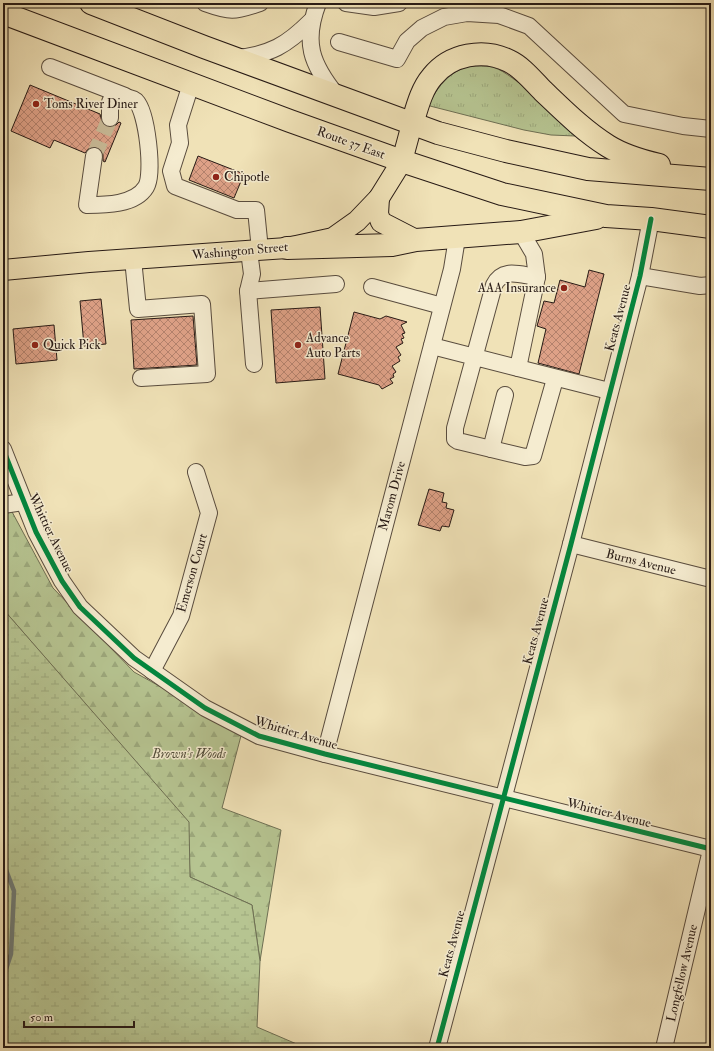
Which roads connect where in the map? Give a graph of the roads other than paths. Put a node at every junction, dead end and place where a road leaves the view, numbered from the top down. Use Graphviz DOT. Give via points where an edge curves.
graph roads {
  1 [pos="204,3"];
  2 [pos="260,3"];
  3 [pos="318,3"];
  4 [pos="346,3"];
  5 [pos="351,3"];
  6 [pos="399,3"];
  7 [pos="102,5"];
  8 [pos="499,9"];
  9 [pos="3,13"];
  10 [pos="311,21"];
  11 [pos="339,42"];
  12 [pos="233,58"];
  13 [pos="50,67"];
  14 [pos="191,84"];
  15 [pos="337,96"];
  16 [pos="130,98"];
  17 [pos="110,118"];
  18 [pos="412,124"];
  19 [pos="711,129"];
  20 [pos="94,156"];
  21 [pos="402,161"];
  22 [pos="711,179"];
  23 [pos="379,198"];
  24 [pos="606,216"];
  25 [pos="651,219"];
  26 [pos="711,227"];
  27 [pos="521,232"];
  28 [pos="457,238"];
  29 [pos="416,240"];
  30 [pos="287,248"];
  31 [pos="255,250"];
  32 [pos="133,259"];
  33 [pos="3,270"];
  34 [pos="640,276"];
  35 [pos="537,277"];
  36 [pos="336,284"];
  37 [pos="711,285"];
  38 [pos="372,288"];
  39 [pos="248,291"];
  40 [pos="442,306"];
  41 [pos="432,346"];
  42 [pos="475,358"];
  43 [pos="254,364"];
  44 [pos="518,368"];
  45 [pos="141,378"];
  46 [pos="555,379"];
  47 [pos="609,391"];
  48 [pos="505,395"];
  49 [pos="3,449"];
  50 [pos="491,449"];
  51 [pos="196,472"];
  52 [pos="23,502"];
  53 [pos="3,505"];
  54 [pos="571,544"];
  55 [pos="711,579"];
  56 [pos="152,671"];
  57 [pos="325,754"];
  58 [pos="502,798"];
  59 [pos="711,850"];
  60 [pos="437,1048"];
  61 [pos="664,1048"];
  1 -- 2 [label="street" via="226,11 244,9"];
  3 -- 10 [label="street"];
  4 -- 5 [label="street"];
  5 -- 6 [label="street" via="374,7"];
  7 -- 12 [label="highway"];
  8 -- 11 [label="street" via="444,17 422,28 407,41 397,59"];
  8 -- 19 [label="street" via="529,26 624,114"];
  9 -- 14 [label="highway, Route 37 East"];
  10 -- 12 [label="street" via="295,37 277,49 253,57"];
  10 -- 15 [label="street" via="310,42 315,60 324,80"];
  12 -- 15 [label="highway"];
  13 -- 16 [label="street"];
  14 -- 21 [label="highway, Route 37 East"];
  14 -- 31 [label="street" via="178,124 180,143 171,171 175,186 237,210 256,210"];
  15 -- 18 [label="highway"];
  16 -- 17 [label="street" via="113,96 110,102"];
  16 -- 20 [label="street" via="136,101 142,113 147,138 150,172 146,187 132,198 115,204 87,205"];
  18 -- 21 [label="main road, Washington Street"];
  18 -- 22 [label="highway" via="506,151 588,169"];
  18 -- 22 [label="highway" via="421,95 432,77 446,64 474,54 493,55 510,61 519,68 570,117 608,146 634,159"];
  21 -- 23 [label="main road, Washington Street"];
  21 -- 24 [label="highway, Route 37 East" via="502,194"];
  23 -- 29 [label="main road" via="378,214 381,222"];
  23 -- 30 [label="main road, Washington Street" via="357,221 333,238"];
  24 -- 25 [label="highway, Route 37 East"];
  24 -- 27 [label="highway"];
  25 -- 26 [label="highway, Route 37 East"];
  25 -- 34 [label="street, Keats Avenue"];
  27 -- 28 [label="highway"];
  27 -- 35 [label="street" via="534,254"];
  28 -- 29 [label="highway"];
  28 -- 40 [label="street, Marom Drive"];
  29 -- 30 [label="highway" via="392,245"];
  30 -- 31 [label="main road, Washington Street"];
  31 -- 32 [label="main road, Washington Street"];
  31 -- 39 [label="street"];
  32 -- 33 [label="main road, Washington Street"];
  32 -- 45 [label="street" via="138,309 202,304 208,374"];
  34 -- 37 [label="street" via="700,286"];
  34 -- 47 [label="street, Keats Avenue"];
  35 -- 42 [label="street" via="508,273 497,278"];
  35 -- 44 [label="street"];
  36 -- 39 [label="street"];
  38 -- 40 [label="street"];
  39 -- 43 [label="street"];
  40 -- 41 [label="street, Marom Drive"];
  41 -- 42 [label="street"];
  41 -- 57 [label="street, Marom Drive"];
  42 -- 44 [label="street"];
  42 -- 50 [label="street" via="454,436 458,441"];
  44 -- 46 [label="street"];
  46 -- 47 [label="street"];
  46 -- 50 [label="street" via="533,456 525,457"];
  47 -- 54 [label="street, Keats Avenue"];
  48 -- 50 [label="street"];
  49 -- 52 [label="street, Whittier Avenue"];
  51 -- 56 [label="street, Emerson Court" via="209,514 181,616"];
  52 -- 53 [label="street"];
  52 -- 56 [label="street, Whittier Avenue" via="62,581 80,607 134,658"];
  54 -- 55 [label="street, Burns Avenue"];
  54 -- 58 [label="street, Keats Avenue"];
  56 -- 57 [label="street, Whittier Avenue" via="205,708 259,736"];
  57 -- 58 [label="street, Whittier Avenue"];
  58 -- 59 [label="street, Whittier Avenue"];
  58 -- 60 [label="street, Keats Avenue"];
  59 -- 61 [label="street, Longfellow Avenue"];
}
